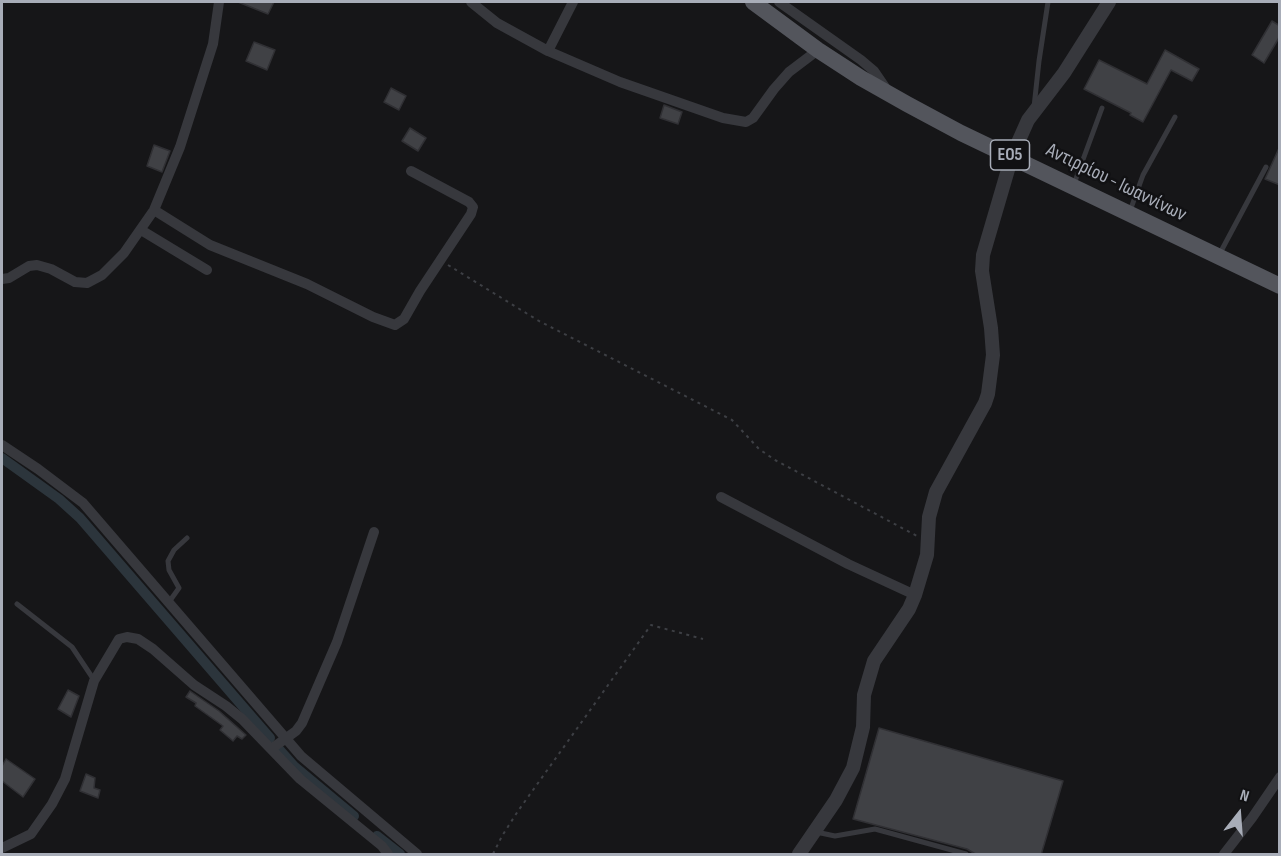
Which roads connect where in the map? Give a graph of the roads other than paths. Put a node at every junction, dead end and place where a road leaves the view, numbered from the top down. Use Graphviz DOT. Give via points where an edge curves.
graph roads {
  1 [pos="219,2"];
  2 [pos="471,2"];
  3 [pos="573,2"];
  4 [pos="756,2"];
  5 [pos="779,2"];
  6 [pos="1048,2"];
  7 [pos="1109,2"];
  8 [pos="818,50"];
  9 [pos="548,51"];
  10 [pos="890,94"];
  11 [pos="1102,108"];
  12 [pos="1034,112"];
  13 [pos="1175,117"];
  14 [pos="1012,156"];
  15 [pos="1266,167"];
  16 [pos="411,171"];
  17 [pos="1073,186"];
  18 [pos="154,210"];
  19 [pos="1129,213"];
  20 [pos="141,231"];
  21 [pos="1218,256"];
  22 [pos="207,270"];
  23 [pos="2,279"];
  24 [pos="1280,286"];
  25 [pos="2,445"];
  26 [pos="721,498"];
  27 [pos="374,532"];
  28 [pos="187,538"];
  29 [pos="915,596"];
  30 [pos="169,602"];
  31 [pos="17,604"];
  32 [pos="94,681"];
  33 [pos="287,739"];
  34 [pos="271,749"];
  35 [pos="1280,777"];
  36 [pos="816,832"];
  37 [pos="2,848"];
  38 [pos="388,855"];
  39 [pos="417,855"];
  40 [pos="799,855"];
  41 [pos="966,855"];
  42 [pos="1224,855"];
  1 -- 18 [label="street" via="213,44 194,108"];
  2 -- 9 [label="street" via="497,23"];
  3 -- 9 [label="street"];
  4 -- 8 [label="main road, Αντιρρίου - Ιωαννίνων / ΕΟ5"];
  5 -- 10 [label="street" via="861,60"];
  6 -- 12 [label="lane"];
  7 -- 12 [label="street"];
  8 -- 9 [label="street" via="789,72 746,122 723,118 621,82"];
  8 -- 10 [label="main road, Αντιρρίου - Ιωαννίνων / ΕΟ5"];
  10 -- 14 [label="main road, Αντιρρίου - Ιωαννίνων / ΕΟ5"];
  11 -- 17 [label="lane"];
  12 -- 14 [label="street"];
  13 -- 19 [label="lane" via="1143,175"];
  14 -- 17 [label="main road, Αντιρρίου - Ιωαννίνων / ΕΟ5"];
  14 -- 29 [label="street" via="983,255 982,281 991,328 991,382 985,403 936,492 925,563"];
  15 -- 21 [label="lane"];
  16 -- 18 [label="street" via="472,207 404,320 395,325 210,245"];
  17 -- 19 [label="main road, Αντιρρίου - Ιωαννίνων / ΕΟ5"];
  18 -- 20 [label="street"];
  19 -- 21 [label="main road, Αντιρρίου - Ιωαννίνων / ΕΟ5"];
  20 -- 22 [label="street"];
  20 -- 23 [label="street" via="110,267 89,283 75,282 37,265"];
  21 -- 24 [label="main road, Αντιρρίου - Ιωαννίνων / ΕΟ5"];
  25 -- 30 [label="street" via="83,503"];
  26 -- 29 [label="street"];
  27 -- 33 [label="street" via="315,696 302,723"];
  28 -- 30 [label="lane" via="168,561 179,588"];
  29 -- 36 [label="street" via="874,661 864,695 858,754 846,783"];
  30 -- 33 [label="street"];
  31 -- 32 [label="lane" via="72,647"];
  32 -- 34 [label="street" via="119,639 138,639 226,706"];
  32 -- 37 [label="street" via="65,779 52,804 31,834"];
  33 -- 34 [label="street"];
  33 -- 39 [label="street" via="301,756"];
  34 -- 38 [label="street"];
  35 -- 42 [label="street"];
  36 -- 40 [label="street"];
  36 -- 41 [label="lane" via="835,836 875,829"];
}
